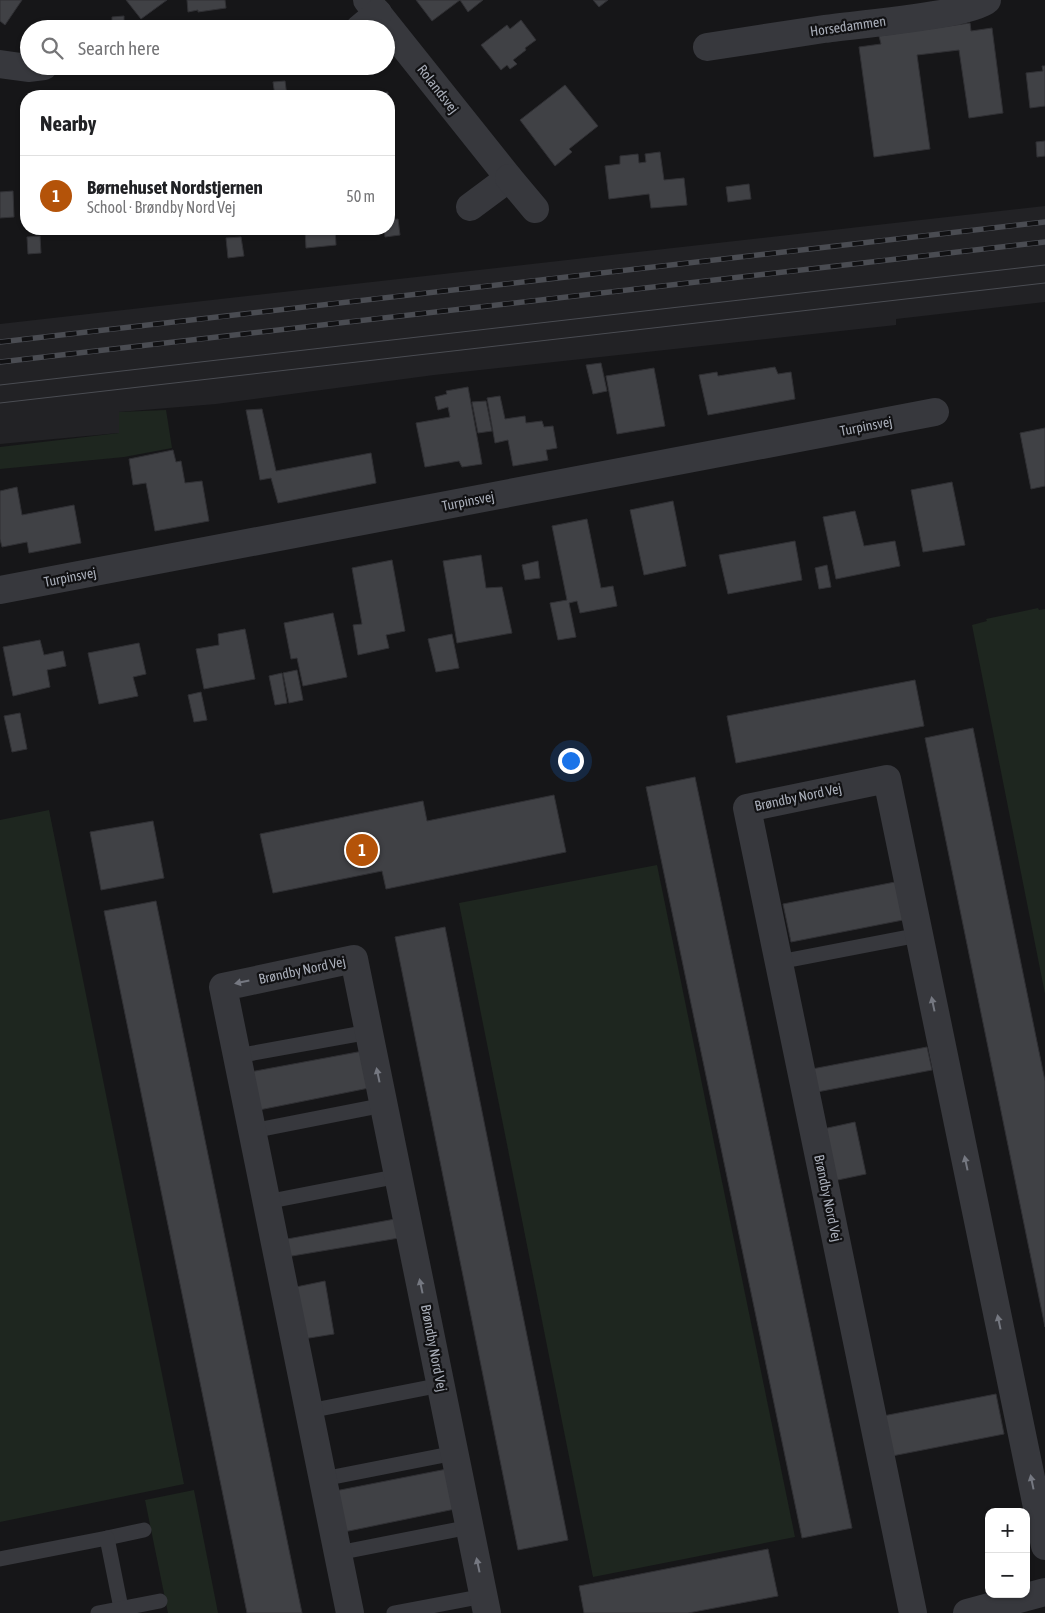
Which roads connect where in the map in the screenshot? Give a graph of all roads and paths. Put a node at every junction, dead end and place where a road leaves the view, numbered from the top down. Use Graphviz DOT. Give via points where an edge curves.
graph roads {
  1 [pos="987,0"];
  2 [pos="395,45"];
  3 [pos="707,47"];
  4 [pos="0,64"];
  5 [pos="20,67"];
  6 [pos="509,178"];
  7 [pos="470,207"];
  8 [pos="535,209"];
  9 [pos="935,412"];
  10 [pos="0,590"];
  11 [pos="919,935"];
  12 [pos="779,962"];
  13 [pos="369,1032"];
  14 [pos="237,1056"];
  15 [pos="384,1106"];
  16 [pos="252,1131"];
  17 [pos="399,1176"];
  18 [pos="266,1202"];
  19 [pos="441,1385"];
  20 [pos="309,1411"];
  21 [pos="455,1453"];
  22 [pos="323,1479"];
  23 [pos="470,1527"];
  24 [pos="144,1530"];
  25 [pos="106,1538"];
  26 [pos="1045,1546"];
  27 [pos="338,1553"];
  28 [pos="0,1560"];
  29 [pos="1045,1592"];
  30 [pos="160,1600"];
  31 [pos="486,1604"];
  32 [pos="121,1611"];
  33 [pos="98,1613"];
  34 [pos="350,1613"];
  35 [pos="394,1613"];
  36 [pos="913,1613"];
  37 [pos="967,1613"];
  1 -- 3 [label="street, Horsedammen" via="958,11"];
  2 -- 6 [label="street, Rolandsvej"];
  4 -- 5 [label="street"];
  6 -- 7 [label="street"];
  6 -- 8 [label="street, Rolandsvej"];
  9 -- 10 [label="street, Turpinsvej"];
  11 -- 12 [label="lane"];
  11 -- 12 [label="street, Brøndby Nord Vej" via="887,779 747,808"];
  26 -- 11 [label="street, Brøndby Nord Vej, one-way"];
  12 -- 36 [label="street, Brøndby Nord Vej"];
  13 -- 14 [label="lane"];
  13 -- 14 [label="street, Brøndby Nord Vej, one-way" via="354,960 222,986"];
  15 -- 13 [label="street, Brøndby Nord Vej, one-way"];
  14 -- 16 [label="street, Brøndby Nord Vej"];
  15 -- 16 [label="lane"];
  15 -- 17 [label="street, Brøndby Nord Vej"];
  16 -- 18 [label="street, Brøndby Nord Vej"];
  17 -- 18 [label="lane"];
  19 -- 17 [label="street, Brøndby Nord Vej, one-way"];
  18 -- 20 [label="street, Brøndby Nord Vej"];
  19 -- 20 [label="lane"];
  19 -- 21 [label="street, Brøndby Nord Vej"];
  20 -- 22 [label="street, Brøndby Nord Vej"];
  21 -- 22 [label="lane"];
  21 -- 23 [label="street, Brøndby Nord Vej"];
  22 -- 27 [label="street, Brøndby Nord Vej"];
  23 -- 27 [label="lane"];
  31 -- 23 [label="street, Brøndby Nord Vej, one-way"];
  24 -- 25 [label="lane"];
  25 -- 28 [label="lane"];
  25 -- 32 [label="lane"];
  27 -- 34 [label="street, Brøndby Nord Vej"];
  29 -- 37 [label="street"];
  30 -- 32 [label="lane"];
  31 -- 35 [label="lane"];
  32 -- 33 [label="lane"];
}
